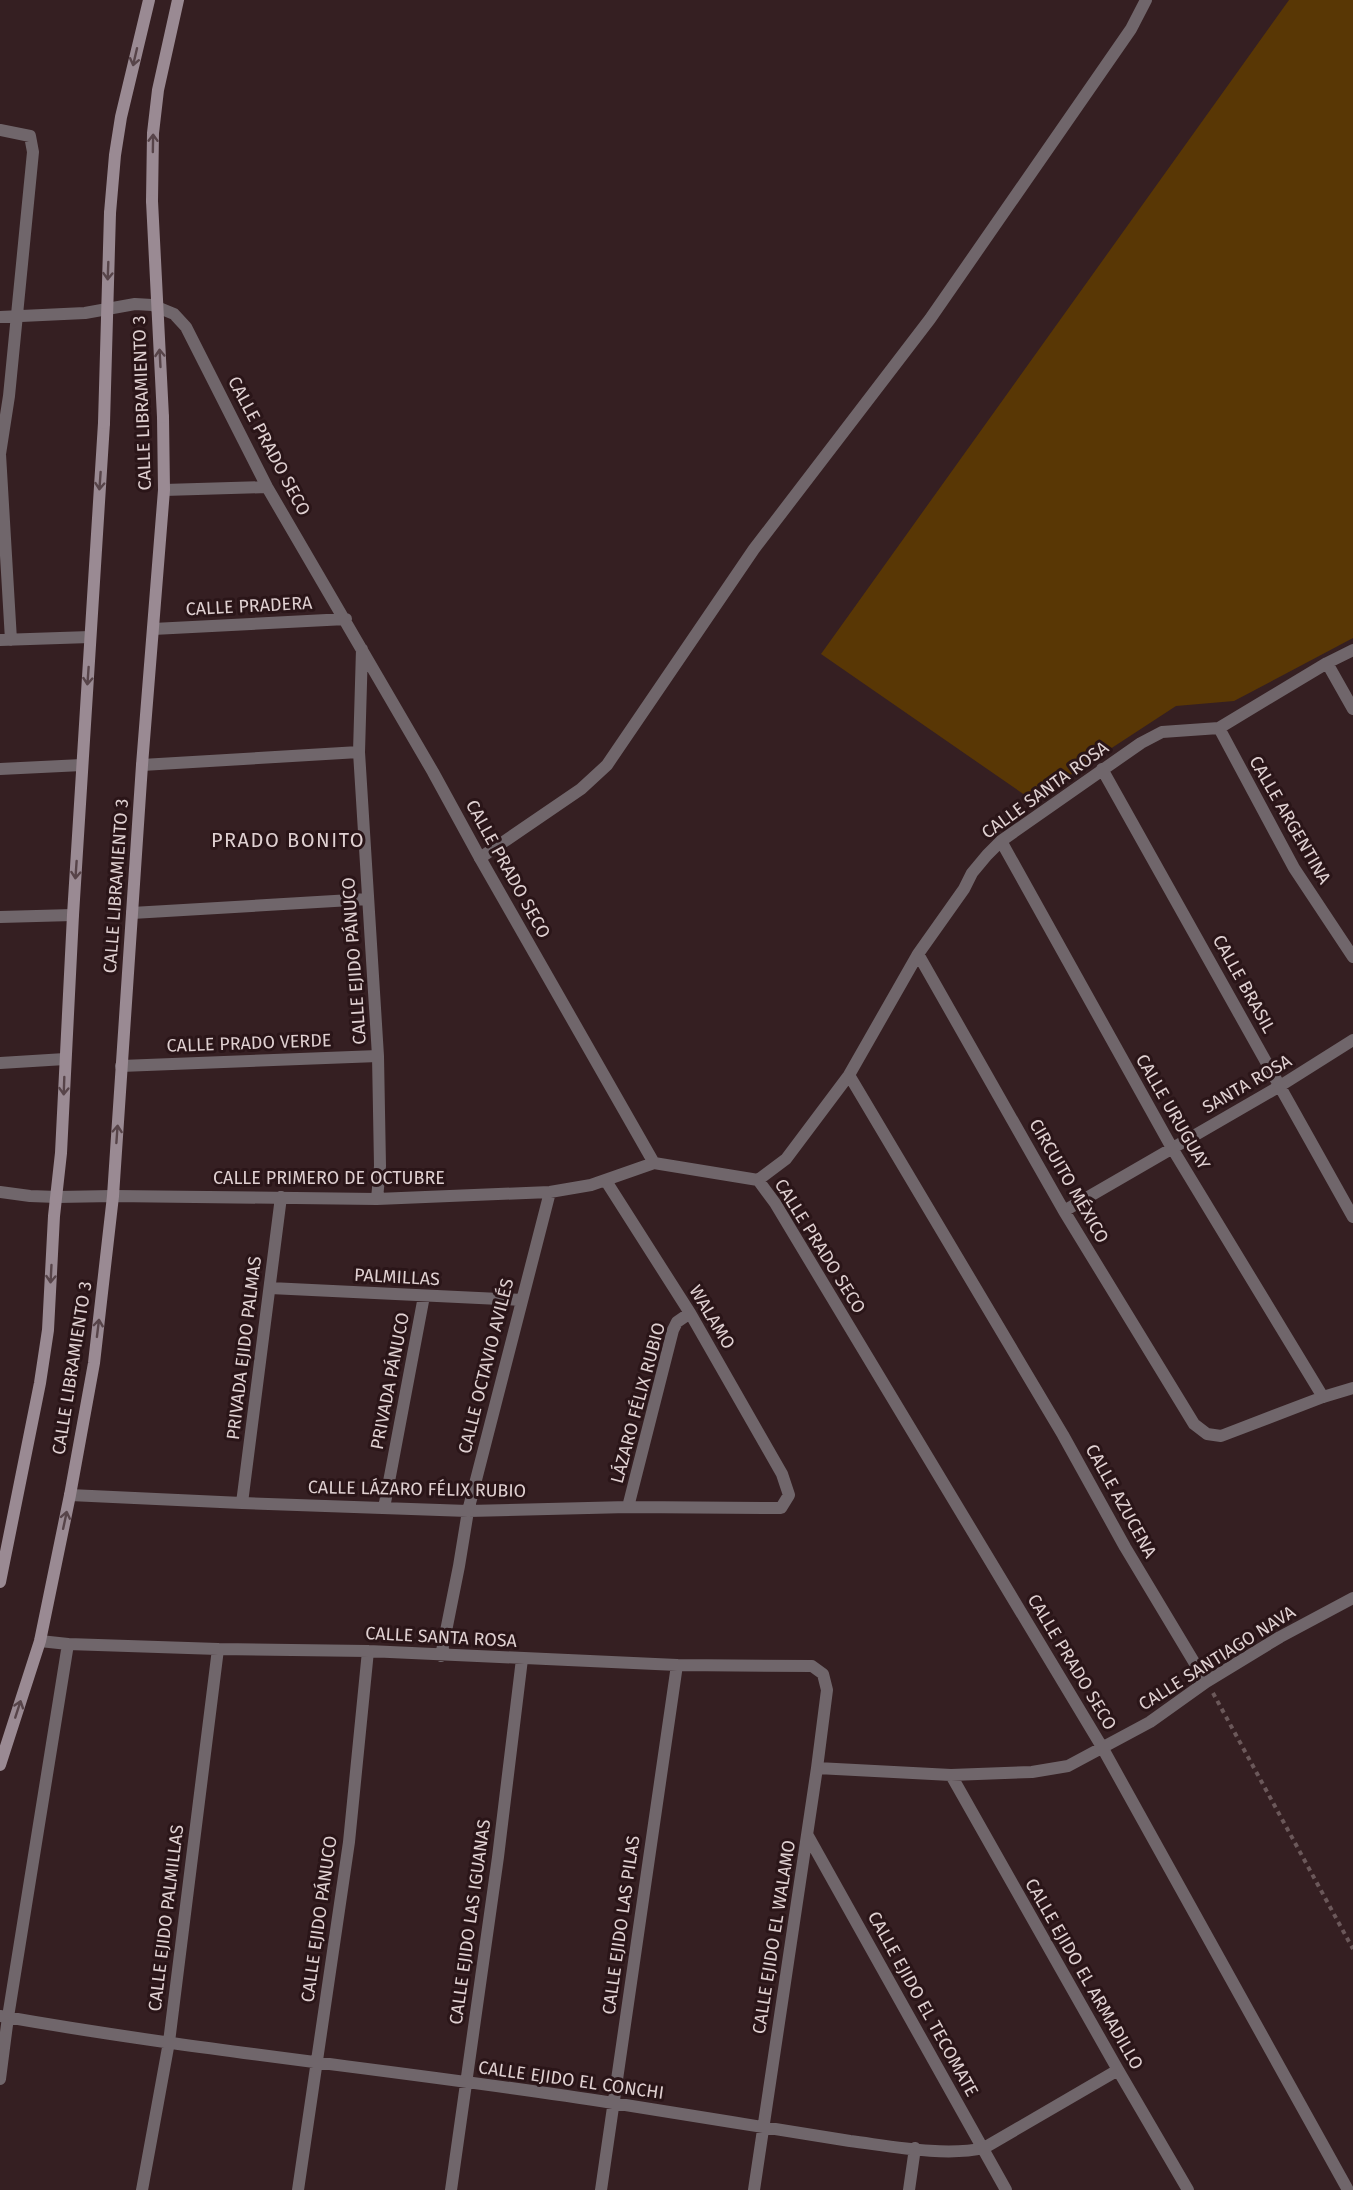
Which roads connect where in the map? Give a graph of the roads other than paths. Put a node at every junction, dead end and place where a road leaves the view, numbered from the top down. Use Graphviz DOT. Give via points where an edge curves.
graph roads {
  1 [pos="149,0"];
  2 [pos="178,0"];
  3 [pos="1146,0"];
  4 [pos="0,130"];
  5 [pos="15,316"];
  6 [pos="0,317"];
  7 [pos="0,454"];
  8 [pos="267,487"];
  9 [pos="164,490"];
  10 [pos="346,620"];
  11 [pos="153,629"];
  12 [pos="90,637"];
  13 [pos="6,640"];
  14 [pos="362,649"];
  15 [pos="1353,651"];
  16 [pos="1327,663"];
  17 [pos="1353,709"];
  18 [pos="1219,728"];
  19 [pos="359,752"];
  20 [pos="82,765"];
  21 [pos="142,765"];
  22 [pos="0,769"];
  23 [pos="1102,769"];
  24 [pos="1001,841"];
  25 [pos="480,858"];
  26 [pos="368,899"];
  27 [pos="132,913"];
  28 [pos="73,915"];
  29 [pos="0,917"];
  30 [pos="918,954"];
  31 [pos="1353,957"];
  32 [pos="1353,1040"];
  33 [pos="378,1056"];
  34 [pos="65,1059"];
  35 [pos="0,1063"];
  36 [pos="122,1066"];
  37 [pos="849,1075"];
  38 [pos="1280,1086"];
  39 [pos="1172,1148"];
  40 [pos="654,1163"];
  41 [pos="758,1180"];
  42 [pos="606,1181"];
  43 [pos="0,1192"];
  44 [pos="550,1192"];
  45 [pos="113,1196"];
  46 [pos="57,1197"];
  47 [pos="281,1197"];
  48 [pos="377,1199"];
  49 [pos="1064,1211"];
  50 [pos="1353,1217"];
  51 [pos="270,1288"];
  52 [pos="424,1296"];
  53 [pos="522,1300"];
  54 [pos="690,1313"];
  55 [pos="1353,1388"];
  56 [pos="1323,1397"];
  57 [pos="70,1495"];
  58 [pos="242,1503"];
  59 [pos="628,1507"];
  60 [pos="384,1508"];
  61 [pos="765,1509"];
  62 [pos="468,1511"];
  63 [pos="0,1582"];
  64 [pos="1353,1598"];
  65 [pos="40,1641"];
  66 [pos="68,1644"];
  67 [pos="218,1649"];
  68 [pos="368,1652"];
  69 [pos="441,1656"];
  70 [pos="522,1659"];
  71 [pos="677,1665"];
  72 [pos="1206,1682"];
  73 [pos="827,1690"];
  74 [pos="1102,1747"];
  75 [pos="0,1765"];
  76 [pos="817,1768"];
  77 [pos="951,1775"];
  78 [pos="808,1836"];
  79 [pos="4,2017"];
  80 [pos="169,2042"];
  81 [pos="317,2063"];
  82 [pos="1118,2070"];
  83 [pos="0,2079"];
  84 [pos="466,2082"];
  85 [pos="614,2103"];
  86 [pos="763,2128"];
  87 [pos="915,2148"];
  88 [pos="984,2148"];
  89 [pos="142,2190"];
  90 [pos="298,2190"];
  91 [pos="451,2190"];
  92 [pos="601,2190"];
  93 [pos="754,2190"];
  94 [pos="909,2190"];
  95 [pos="1006,2190"];
  96 [pos="1188,2190"];
  97 [pos="1348,2190"];
  1 -- 12 [label="street, CALLE LIBRAMIENTO 3, one-way, bridge" via="115,155"];
  9 -- 2 [label="street, CALLE LIBRAMIENTO 3, one-way, bridge" via="164,417 152,201 153,133 158,90"];
  3 -- 25 [label="street" via="1131,29 930,319 754,549 607,765 581,789"];
  4 -- 5 [label="street" via="30,136 33,152"];
  5 -- 6 [label="street, CALLE PRADO SECO"];
  5 -- 7 [label="street"];
  5 -- 8 [label="street, CALLE PRADO SECO" via="85,313 135,304 152,305 174,314 186,327"];
  7 -- 13 [label="street"];
  8 -- 9 [label="street"];
  8 -- 10 [label="street, CALLE PRADO SECO"];
  9 -- 11 [label="street, CALLE LIBRAMIENTO 3"];
  10 -- 11 [label="street, CALLE PRADERA"];
  10 -- 14 [label="street, CALLE PRADO SECO"];
  11 -- 21 [label="street, CALLE LIBRAMIENTO 3"];
  12 -- 13 [label="street"];
  12 -- 20 [label="street, CALLE LIBRAMIENTO 3, one-way"];
  14 -- 19 [label="street, CALLE EJIDO PÁNUCO"];
  14 -- 25 [label="street, CALLE PRADO SECO"];
  15 -- 16 [label="street, CALLE SANTA ROSA"];
  16 -- 17 [label="street"];
  16 -- 18 [label="street, CALLE SANTA ROSA"];
  18 -- 23 [label="street, CALLE SANTA ROSA" via="1162,732"];
  18 -- 31 [label="street, CALLE ARGENTINA" via="1294,868"];
  19 -- 21 [label="street"];
  19 -- 26 [label="street, CALLE EJIDO PÁNUCO"];
  20 -- 22 [label="street"];
  20 -- 28 [label="street, CALLE LIBRAMIENTO 3, one-way"];
  21 -- 27 [label="street, CALLE LIBRAMIENTO 3"];
  23 -- 24 [label="street, CALLE SANTA ROSA"];
  23 -- 38 [label="street, CALLE BRASIL"];
  24 -- 30 [label="street, CALLE SANTA ROSA" via="972,873"];
  24 -- 39 [label="street, CALLE URUGUAY"];
  25 -- 40 [label="street, CALLE PRADO SECO"];
  26 -- 27 [label="street"];
  26 -- 33 [label="street, CALLE EJIDO PÁNUCO"];
  27 -- 36 [label="street, CALLE LIBRAMIENTO 3"];
  28 -- 29 [label="street"];
  28 -- 34 [label="street, CALLE LIBRAMIENTO 3"];
  30 -- 37 [label="street, CALLE SANTA ROSA"];
  30 -- 49 [label="street, CIRCUITO MÉXICO"];
  32 -- 38 [label="street, SANTA ROSA"];
  33 -- 36 [label="street, CALLE PRADO VERDE"];
  33 -- 48 [label="street, CALLE EJIDO PÁNUCO"];
  34 -- 35 [label="street"];
  34 -- 46 [label="street, CALLE LIBRAMIENTO 3, one-way"];
  45 -- 36 [label="street, CALLE LIBRAMIENTO 3, one-way"];
  37 -- 41 [label="street, CALLE SANTA ROSA" via="786,1159"];
  37 -- 72 [label="street, CALLE AZUCENA"];
  38 -- 39 [label="street, SANTA ROSA"];
  38 -- 50 [label="street, CALLE BRASIL"];
  39 -- 49 [label="street, SANTA ROSA"];
  39 -- 56 [label="street, CALLE URUGUAY"];
  40 -- 41 [label="street, CALLE PRADO SECO"];
  40 -- 42 [label="street, CALLE PRIMERO DE OCTUBRE"];
  41 -- 74 [label="street, CALLE PRADO SECO"];
  42 -- 44 [label="street, CALLE PRIMERO DE OCTUBRE"];
  42 -- 54 [label="street, WALAMO"];
  43 -- 46 [label="street, CALLE PRIMERO DE OCTUBRE"];
  44 -- 48 [label="street, CALLE PRIMERO DE OCTUBRE"];
  44 -- 53 [label="street, CALLE OCTAVIO AVILÉS"];
  45 -- 46 [label="street, CALLE PRIMERO DE OCTUBRE"];
  45 -- 47 [label="street, CALLE PRIMERO DE OCTUBRE"];
  57 -- 45 [label="street, CALLE LIBRAMIENTO 3, one-way" via="94,1362"];
  46 -- 63 [label="street, CALLE LIBRAMIENTO 3, one-way" via="48,1330"];
  47 -- 48 [label="street, CALLE PRIMERO DE OCTUBRE"];
  47 -- 51 [label="street, PRIVADA EJIDO PALMAS"];
  49 -- 56 [label="street, CIRCUITO MÉXICO" via="1194,1424 1207,1434 1221,1436"];
  51 -- 52 [label="street, PALMILLAS"];
  51 -- 58 [label="street, PRIVADA EJIDO PALMAS"];
  52 -- 53 [label="street, PALMILLAS"];
  52 -- 60 [label="street, PRIVADA PÁNUCO"];
  53 -- 62 [label="street, CALLE OCTAVIO AVILÉS"];
  54 -- 59 [label="street, LÁZARO FÉLIX RUBIO" via="676,1322 673,1330"];
  54 -- 61 [label="street, WALAMO" via="782,1474 789,1495 782,1508"];
  55 -- 56 [label="street"];
  57 -- 58 [label="street, CALLE LÁZARO FÉLIX RUBIO"];
  65 -- 57 [label="street, CALLE LIBRAMIENTO 3, one-way"];
  58 -- 60 [label="street, CALLE LÁZARO FÉLIX RUBIO"];
  59 -- 61 [label="street, CALLE LÁZARO FÉLIX RUBIO"];
  59 -- 62 [label="street, CALLE LÁZARO FÉLIX RUBIO"];
  60 -- 62 [label="street, CALLE LÁZARO FÉLIX RUBIO"];
  62 -- 69 [label="street, CALLE OCTAVIO AVILÉS"];
  64 -- 72 [label="street, CALLE SANTIAGO NAVA"];
  65 -- 66 [label="street, CALLE SANTA ROSA"];
  75 -- 65 [label="street, CALLE LIBRAMIENTO 3, one-way"];
  66 -- 67 [label="street, CALLE SANTA ROSA"];
  66 -- 79 [label="street"];
  67 -- 68 [label="street, CALLE SANTA ROSA"];
  67 -- 80 [label="street, CALLE EJIDO PALMILLAS"];
  68 -- 69 [label="street, CALLE SANTA ROSA"];
  68 -- 81 [label="street, CALLE EJIDO PÁNUCO" via="349,1842"];
  69 -- 70 [label="street, CALLE SANTA ROSA"];
  70 -- 71 [label="street, CALLE SANTA ROSA"];
  70 -- 84 [label="street, CALLE EJIDO LAS IGUANAS"];
  71 -- 73 [label="street, CALLE SANTA ROSA" via="812,1666 823,1674"];
  71 -- 85 [label="street, CALLE EJIDO LAS PILAS"];
  72 -- 74 [label="street, CALLE SANTIAGO NAVA" via="1150,1722"];
  73 -- 76 [label="street, CALLE EJIDO EL WALAMO"];
  74 -- 77 [label="street, CALLE SANTIAGO NAVA" via="1068,1766 1032,1772"];
  74 -- 97 [label="street, CALLE PRADO SECO"];
  76 -- 77 [label="street, CALLE SANTIAGO NAVA"];
  76 -- 78 [label="street, CALLE EJIDO EL WALAMO"];
  77 -- 82 [label="street, CALLE EJIDO EL ARMADILLO"];
  78 -- 86 [label="street, CALLE EJIDO EL WALAMO"];
  78 -- 88 [label="street, CALLE EJIDO EL TECOMATE"];
  79 -- 80 [label="street, CALLE EJIDO EL CONCHI"];
  79 -- 83 [label="street"];
  80 -- 81 [label="street, CALLE EJIDO EL CONCHI"];
  80 -- 89 [label="street, CALLE EJIDO PALMILLAS"];
  81 -- 84 [label="street, CALLE EJIDO EL CONCHI"];
  81 -- 90 [label="street, CALLE EJIDO PÁNUCO"];
  82 -- 88 [label="street, CALLE EJIDO EL CONCHI"];
  82 -- 96 [label="street, CALLE EJIDO EL ARMADILLO"];
  84 -- 85 [label="street, CALLE EJIDO EL CONCHI"];
  84 -- 91 [label="street, CALLE EJIDO LAS IGUANAS"];
  85 -- 86 [label="street, CALLE EJIDO EL CONCHI"];
  85 -- 92 [label="street, CALLE EJIDO LAS PILAS"];
  86 -- 87 [label="street, CALLE EJIDO EL CONCHI"];
  86 -- 93 [label="street, CALLE EJIDO EL WALAMO"];
  87 -- 88 [label="street, CALLE EJIDO EL CONCHI" via="958,2152"];
  87 -- 94 [label="street"];
  88 -- 95 [label="street, CALLE EJIDO EL TECOMATE"];
}
